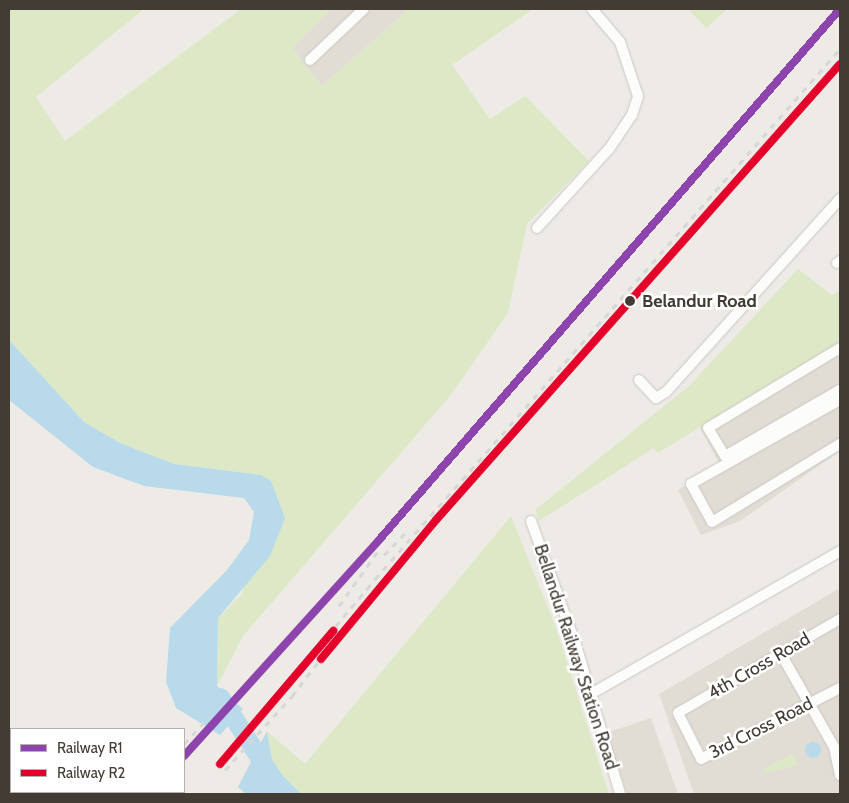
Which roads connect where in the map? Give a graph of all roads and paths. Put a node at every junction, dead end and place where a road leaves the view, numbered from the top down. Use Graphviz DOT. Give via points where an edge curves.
graph roads {
  1 [pos="364,9"];
  2 [pos="592,9"];
  3 [pos="310,60"];
  4 [pos="840,199"];
  5 [pos="537,228"];
  6 [pos="840,348"];
  7 [pos="640,380"];
  8 [pos="840,390"];
  9 [pos="840,400"];
  10 [pos="840,444"];
  11 [pos="531,521"];
  12 [pos="840,551"];
  13 [pos="840,619"];
  14 [pos="781,654"];
  15 [pos="840,688"];
  16 [pos="589,695"];
  17 [pos="812,702"];
  18 [pos="678,713"];
  19 [pos="840,772"];
  20 [pos="620,794"];
  1 -- 3 [label="street"];
  2 -- 5 [label="street" via="620,42 638,96 632,115 609,149"];
  4 -- 7 [label="street" via="666,392 656,398"];
  6 -- 8 [label="street" via="708,428 725,456"];
  9 -- 10 [label="street" via="691,484 712,522"];
  11 -- 16 [label="street, Bellandur Railway Station Road"];
  12 -- 16 [label="street"];
  13 -- 14 [label="street, 4th Cross Road"];
  14 -- 17 [label="street"];
  14 -- 18 [label="street, 4th Cross Road"];
  15 -- 17 [label="street, 3rd Cross Road"];
  16 -- 20 [label="street, Bellandur Railway Station Road"];
  17 -- 18 [label="street, 3rd Cross Road" via="701,759"];
  17 -- 19 [label="street" via="834,747"];
}
